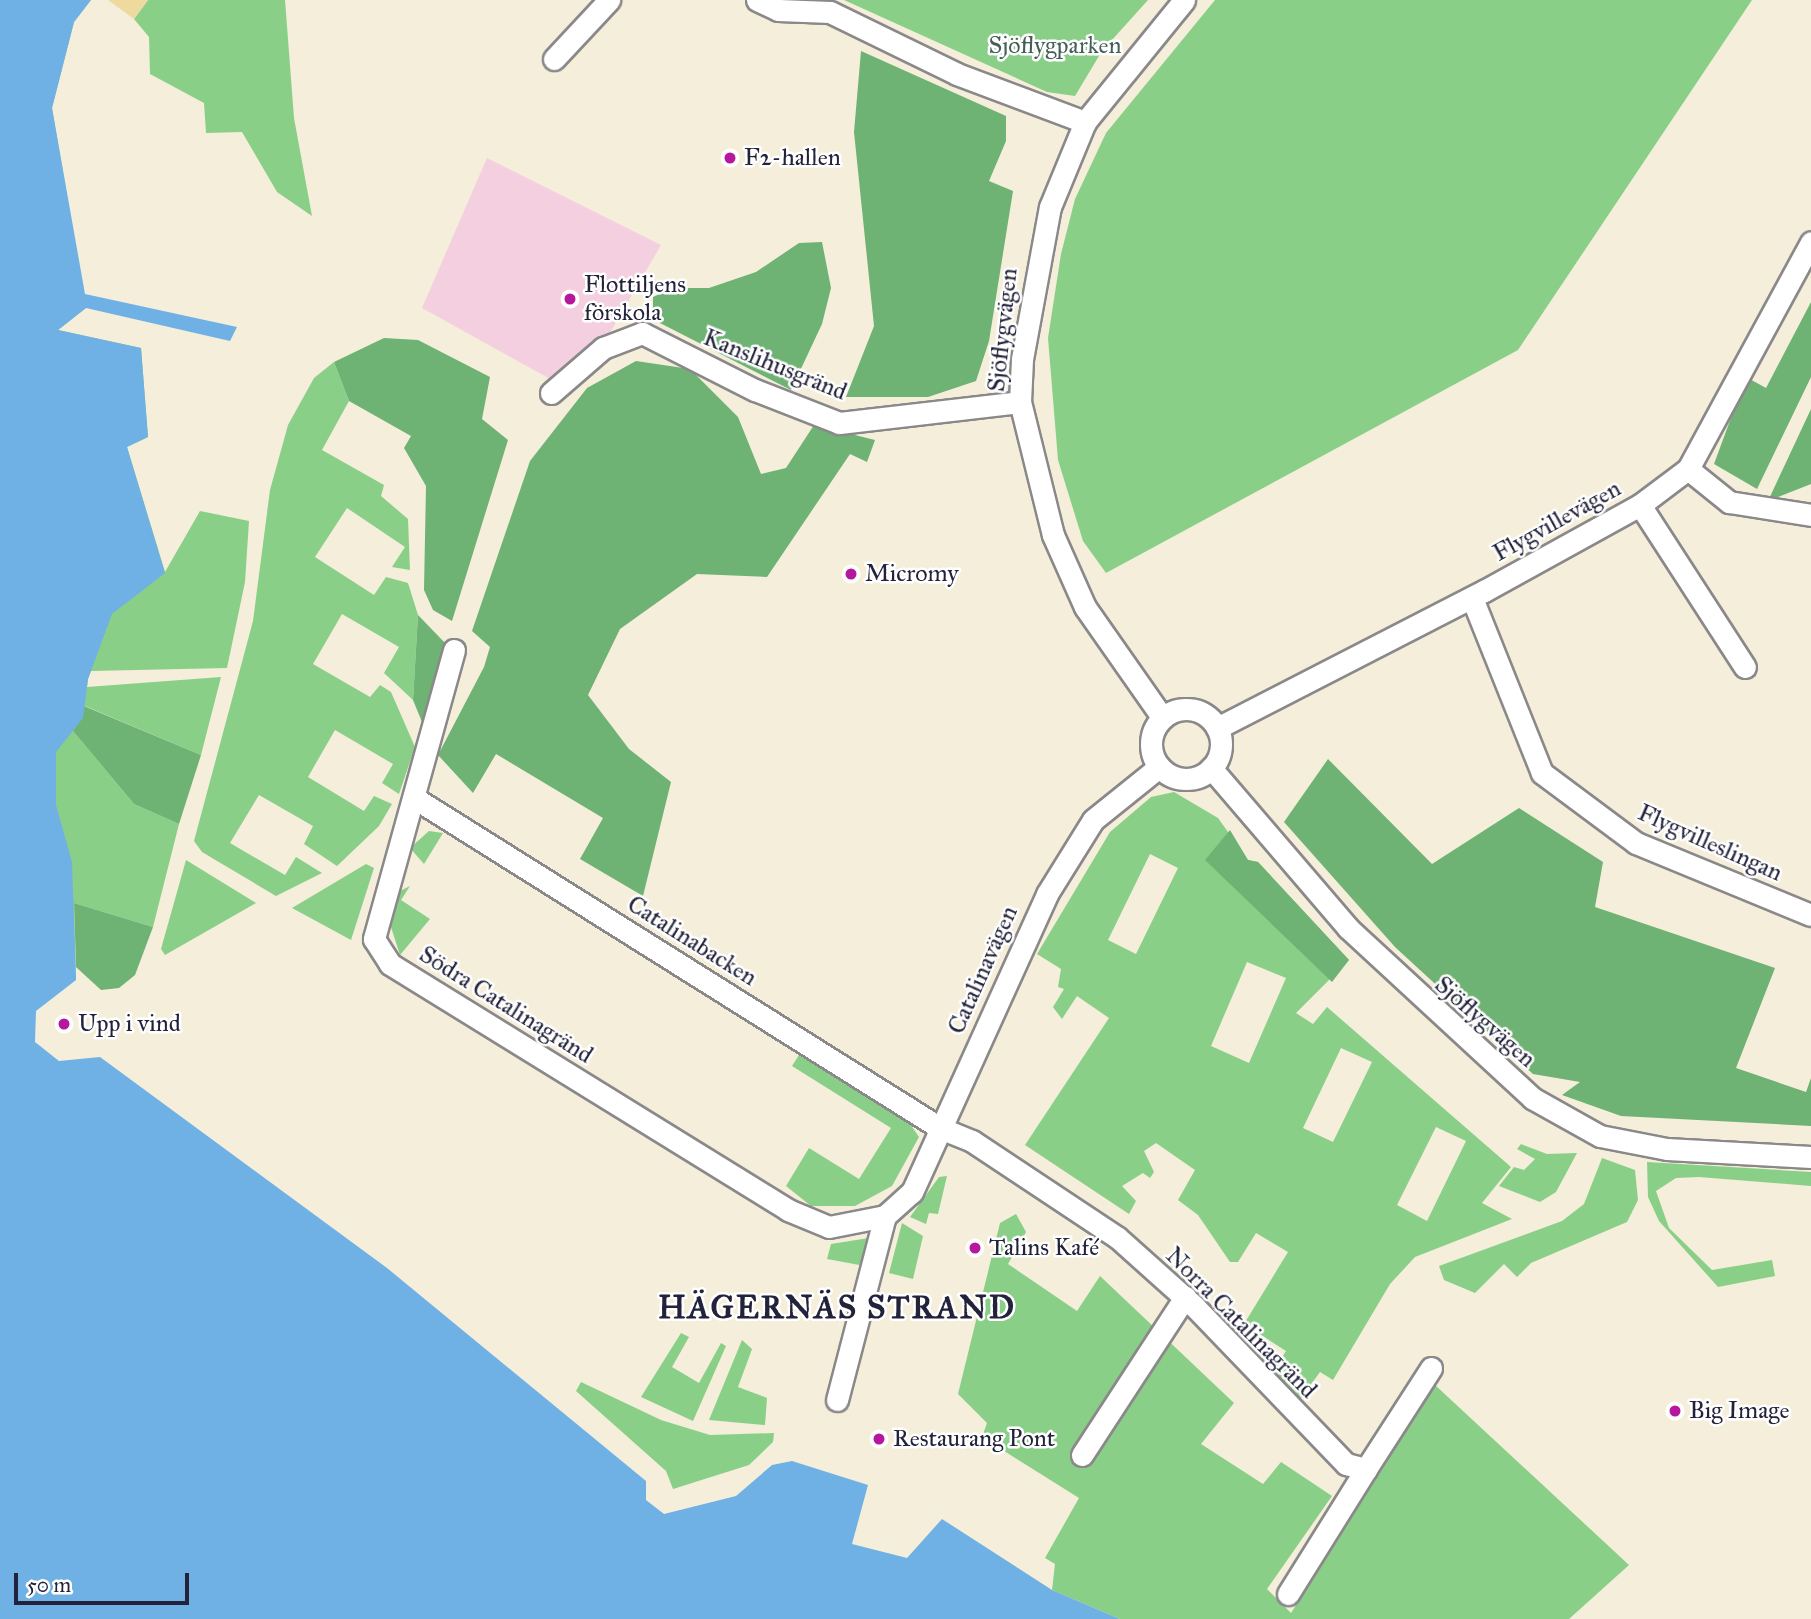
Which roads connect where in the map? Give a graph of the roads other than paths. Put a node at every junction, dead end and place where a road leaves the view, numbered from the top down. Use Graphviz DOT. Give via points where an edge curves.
graph roads {
  1 [pos="609,0"];
  2 [pos="757,0"];
  3 [pos="1184,0"];
  4 [pos="554,59"];
  5 [pos="1085,122"];
  6 [pos="1811,242"];
  7 [pos="551,393"];
  8 [pos="1020,402"];
  9 [pos="1688,469"];
  10 [pos="1640,505"];
  11 [pos="1811,515"];
  12 [pos="1472,598"];
  13 [pos="454,650"];
  14 [pos="1745,667"];
  15 [pos="1162,717"];
  16 [pos="1217,728"];
  17 [pos="1159,767"];
  18 [pos="1210,768"];
  19 [pos="416,799"];
  20 [pos="1811,915"];
  21 [pos="940,1128"];
  22 [pos="1811,1157"];
  23 [pos="885,1216"];
  24 [pos="1185,1297"];
  25 [pos="1432,1368"];
  26 [pos="837,1400"];
  27 [pos="1082,1455"];
  28 [pos="1366,1469"];
  29 [pos="1288,1594"];
  1 -- 4 [label="street"];
  2 -- 5 [label="street" via="778,10 830,12 957,74"];
  3 -- 5 [label="street, Sjöflygvägen"];
  5 -- 8 [label="street, Sjöflygvägen" via="1050,207 1033,276"];
  6 -- 9 [label="street, Flygvillevägen"];
  7 -- 8 [label="street, Kanslihusgränd" via="603,348 642,333 755,390 839,423"];
  8 -- 15 [label="street, Sjöflygvägen" via="1053,535 1080,595"];
  9 -- 10 [label="street, Flygvillevägen"];
  9 -- 11 [label="street" via="1729,502"];
  10 -- 12 [label="street, Flygvillevägen"];
  10 -- 14 [label="street"];
  12 -- 16 [label="street, Flygvillevägen"];
  12 -- 20 [label="street, Flygvilleslingan" via="1542,773 1636,844"];
  13 -- 19 [label="street, Södra Catalinagränd"];
  15 -- 16 [label="street" via="1192,709"];
  15 -- 17 [label="street" via="1150,745"];
  16 -- 18 [label="street" via="1220,749"];
  17 -- 18 [label="street" via="1179,778"];
  17 -- 21 [label="street, Catalinavägen" via="1093,820 1046,894"];
  18 -- 22 [label="street, Sjöflygvägen" via="1348,928 1532,1098 1600,1136 1667,1149"];
  19 -- 21 [label="street, Catalinabacken"];
  19 -- 23 [label="street, Södra Catalinagränd" via="374,939 390,964 810,1222 841,1226"];
  21 -- 23 [label="street, Catalinavägen" via="912,1192"];
  21 -- 24 [label="street, Norra Catalinagränd" via="972,1141 1118,1238"];
  23 -- 26 [label="street"];
  24 -- 27 [label="street"];
  24 -- 28 [label="street, Norra Catalinagränd" via="1316,1436 1346,1464"];
  25 -- 28 [label="street"];
  28 -- 29 [label="street"];
}
